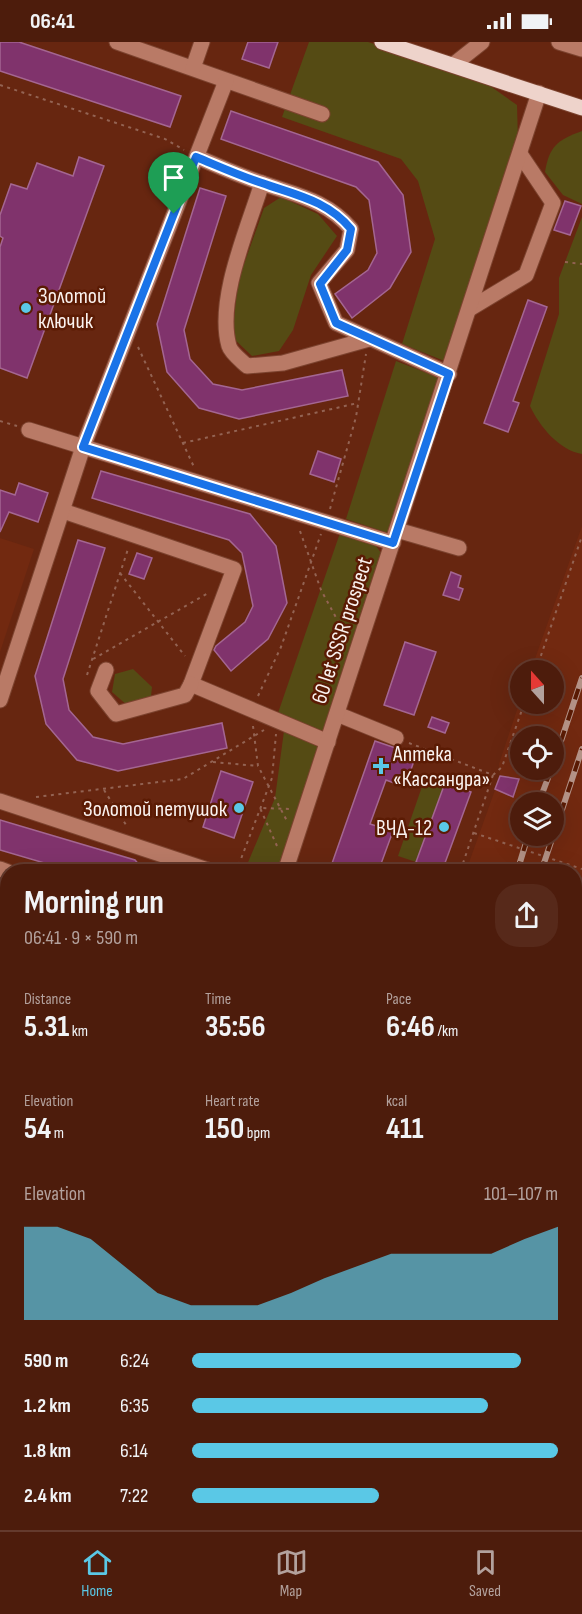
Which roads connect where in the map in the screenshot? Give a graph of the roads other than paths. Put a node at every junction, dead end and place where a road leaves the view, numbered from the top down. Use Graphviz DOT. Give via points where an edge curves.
graph roads {
  1 [pos="117,42"];
  2 [pos="202,42"];
  3 [pos="381,42"];
  4 [pos="482,42"];
  5 [pos="559,42"];
  6 [pos="582,49"];
  7 [pos="453,65"];
  8 [pos="193,68"];
  9 [pos="226,81"];
  10 [pos="539,93"];
  11 [pos="582,108"];
  12 [pos="322,114"];
  13 [pos="520,154"];
  14 [pos="196,157"];
  15 [pos="262,183"];
  16 [pos="471,308"];
  17 [pos="369,339"];
  18 [pos="449,374"];
  19 [pos="29,430"];
  20 [pos="83,447"];
  21 [pos="63,511"];
  22 [pos="395,536"];
  23 [pos="459,548"];
  24 [pos="106,670"];
  25 [pos="193,677"];
  26 [pos="0,700"];
  27 [pos="337,714"];
  28 [pos="400,740"];
  29 [pos="328,742"];
  30 [pos="0,801"];
  31 [pos="190,864"];
  32 [pos="288,864"];
  1 -- 8 [label="street"];
  2 -- 8 [label="street"];
  3 -- 7 [label="main road"];
  4 -- 7 [label="street"];
  5 -- 6 [label="street"];
  7 -- 10 [label="main road"];
  8 -- 9 [label="street"];
  9 -- 12 [label="street"];
  9 -- 14 [label="street"];
  10 -- 11 [label="main road"];
  10 -- 13 [label="street, 60 let SSSR prospect"];
  13 -- 16 [label="street, 60 let SSSR prospect"];
  13 -- 16 [label="street" via="553,203 526,275"];
  14 -- 15 [label="street"];
  14 -- 20 [label="street"];
  15 -- 17 [label="street" via="306,196 338,214 351,229 347,250 320,284 336,323"];
  15 -- 17 [label="street" via="231,282 225,319 230,348 247,366 283,363"];
  16 -- 18 [label="street, 60 let SSSR prospect"];
  17 -- 18 [label="street"];
  18 -- 22 [label="street, 60 let SSSR prospect"];
  19 -- 20 [label="street"];
  20 -- 21 [label="street"];
  20 -- 22 [label="street"];
  21 -- 25 [label="street" via="234,569"];
  21 -- 26 [label="street"];
  22 -- 23 [label="street"];
  22 -- 27 [label="street, 60 let SSSR prospect"];
  24 -- 25 [label="street" via="98,691 116,714 185,695"];
  25 -- 29 [label="street" via="250,708"];
  27 -- 28 [label="street"];
  27 -- 29 [label="street, 60 let SSSR prospect"];
  29 -- 32 [label="street, 60 let SSSR prospect"];
  30 -- 31 [label="street"];
}
